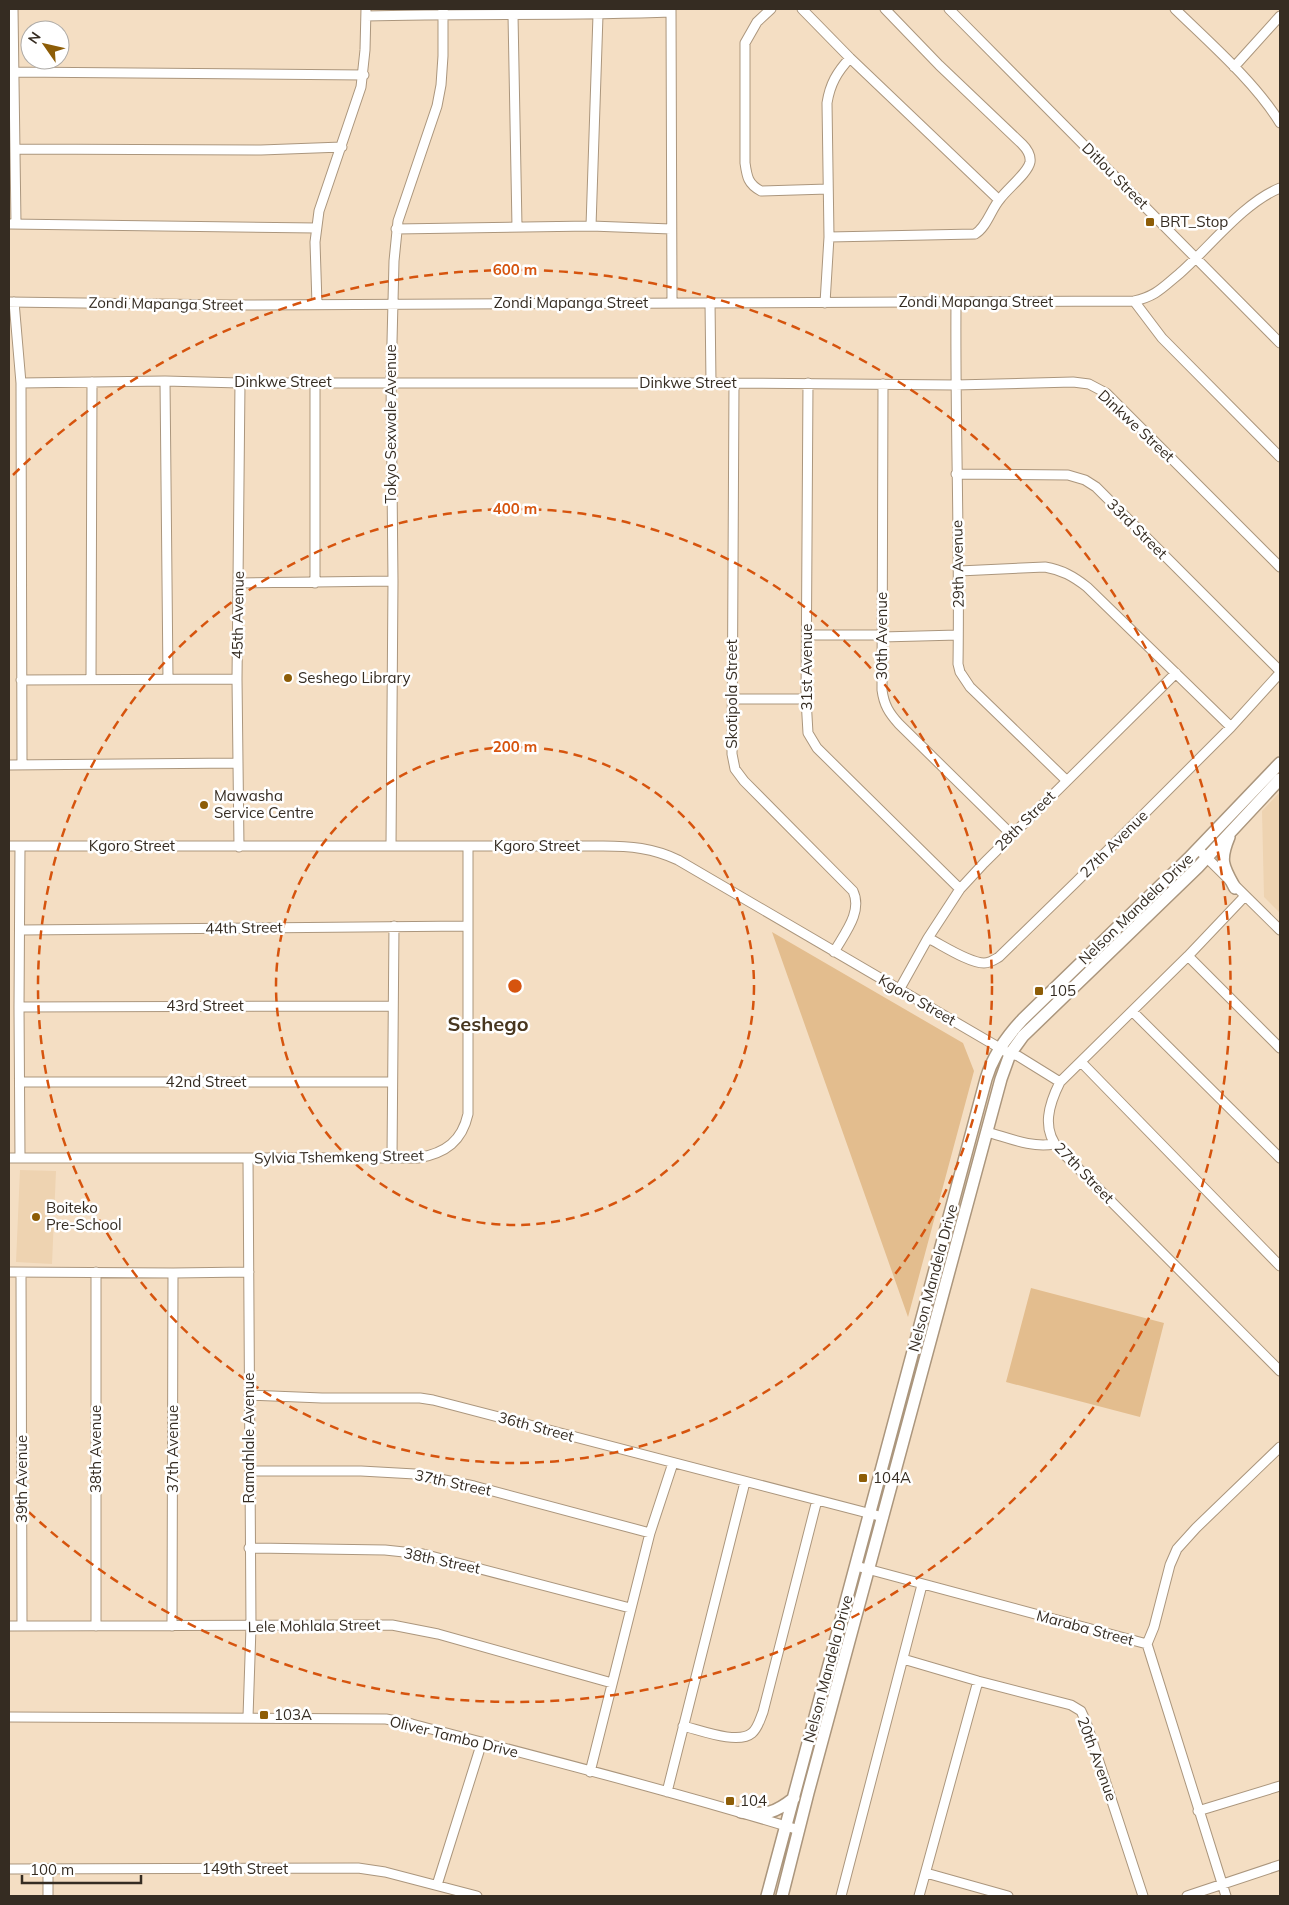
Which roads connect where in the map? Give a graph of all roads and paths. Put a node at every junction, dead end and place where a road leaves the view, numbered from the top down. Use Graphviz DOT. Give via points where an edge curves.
graph roads {
  1 [pos="13,9"];
  2 [pos="771,9"];
  3 [pos="802,9"];
  4 [pos="885,9"];
  5 [pos="949,9"];
  6 [pos="1175,9"];
  7 [pos="671,10"];
  8 [pos="442,11"];
  9 [pos="366,12"];
  10 [pos="513,15"];
  11 [pos="598,15"];
  12 [pos="1280,16"];
  13 [pos="850,58"];
  14 [pos="1234,67"];
  15 [pos="14,72"];
  16 [pos="364,75"];
  17 [pos="1280,123"];
  18 [pos="342,147"];
  19 [pos="15,148"];
  20 [pos="1280,188"];
  21 [pos="828,189"];
  22 [pos="999,200"];
  23 [pos="12,224"];
  24 [pos="591,226"];
  25 [pos="517,227"];
  26 [pos="316,228"];
  27 [pos="671,228"];
  28 [pos="396,229"];
  29 [pos="829,237"];
  30 [pos="1196,258"];
  31 [pos="1134,300"];
  32 [pos="11,302"];
  33 [pos="672,302"];
  34 [pos="710,302"];
  35 [pos="825,303"];
  36 [pos="956,303"];
  37 [pos="317,304"];
  38 [pos="391,304"];
  39 [pos="1280,343"];
  40 [pos="165,381"];
  41 [pos="92,382"];
  42 [pos="315,382"];
  43 [pos="391,382"];
  44 [pos="711,382"];
  45 [pos="734,382"];
  46 [pos="21,383"];
  47 [pos="240,383"];
  48 [pos="808,383"];
  49 [pos="883,384"];
  50 [pos="955,385"];
  51 [pos="1280,457"];
  52 [pos="956,474"];
  53 [pos="1280,567"];
  54 [pos="959,571"];
  55 [pos="392,581"];
  56 [pos="239,583"];
  57 [pos="315,583"];
  58 [pos="807,635"];
  59 [pos="958,635"];
  60 [pos="882,636"];
  61 [pos="1280,672"];
  62 [pos="1176,673"];
  63 [pos="91,679"];
  64 [pos="237,679"];
  65 [pos="21,680"];
  66 [pos="168,680"];
  67 [pos="806,699"];
  68 [pos="732,700"];
  69 [pos="1231,727"];
  70 [pos="238,763"];
  71 [pos="1280,763"];
  72 [pos="9,765"];
  73 [pos="22,765"];
  74 [pos="1280,779"];
  75 [pos="1066,780"];
  76 [pos="1232,831"];
  77 [pos="1012,835"];
  78 [pos="9,846"];
  79 [pos="20,846"];
  80 [pos="239,846"];
  81 [pos="391,846"];
  82 [pos="468,846"];
  83 [pos="1198,849"];
  84 [pos="1206,858"];
  85 [pos="1235,888"];
  86 [pos="960,889"];
  87 [pos="1245,896"];
  88 [pos="394,926"];
  89 [pos="468,926"];
  90 [pos="20,930"];
  91 [pos="1280,930"];
  92 [pos="928,938"];
  93 [pos="834,952"];
  94 [pos="1188,956"];
  95 [pos="899,990"];
  96 [pos="392,1006"];
  97 [pos="19,1007"];
  98 [pos="1132,1010"];
  99 [pos="1000,1047"];
  100 [pos="1280,1048"];
  101 [pos="1010,1054"];
  102 [pos="1081,1062"];
  103 [pos="20,1082"];
  104 [pos="392,1082"];
  105 [pos="1060,1082"];
  106 [pos="987,1132"];
  107 [pos="1054,1144"];
  108 [pos="9,1158"];
  109 [pos="20,1158"];
  110 [pos="248,1158"];
  111 [pos="392,1158"];
  112 [pos="1280,1158"];
  113 [pos="1280,1266"];
  114 [pos="9,1272"];
  115 [pos="21,1272"];
  116 [pos="96,1272"];
  117 [pos="249,1272"];
  118 [pos="173,1273"];
  119 [pos="1280,1371"];
  120 [pos="249,1395"];
  121 [pos="1280,1446"];
  122 [pos="673,1463"];
  123 [pos="250,1471"];
  124 [pos="745,1482"];
  125 [pos="817,1500"];
  126 [pos="869,1513"];
  127 [pos="883,1517"];
  128 [pos="650,1534"];
  129 [pos="249,1548"];
  130 [pos="856,1566"];
  131 [pos="869,1570"];
  132 [pos="922,1585"];
  133 [pos="630,1608"];
  134 [pos="9,1626"];
  135 [pos="22,1626"];
  136 [pos="96,1626"];
  137 [pos="172,1626"];
  138 [pos="251,1627"];
  139 [pos="1147,1644"];
  140 [pos="903,1659"];
  141 [pos="978,1681"];
  142 [pos="612,1683"];
  143 [pos="9,1717"];
  144 [pos="248,1717"];
  145 [pos="683,1726"];
  146 [pos="482,1742"];
  147 [pos="590,1772"];
  148 [pos="1280,1786"];
  149 [pos="667,1792"];
  150 [pos="794,1798"];
  151 [pos="741,1812"];
  152 [pos="1198,1812"];
  153 [pos="785,1826"];
  154 [pos="799,1830"];
  155 [pos="1280,1865"];
  156 [pos="9,1869"];
  157 [pos="48,1869"];
  158 [pos="926,1873"];
  159 [pos="1222,1884"];
  160 [pos="437,1886"];
  161 [pos="48,1896"];
  162 [pos="477,1896"];
  163 [pos="767,1896"];
  164 [pos="782,1896"];
  165 [pos="840,1896"];
  166 [pos="919,1896"];
  167 [pos="1002,1896"];
  168 [pos="1144,1896"];
  169 [pos="1187,1896"];
  170 [pos="1226,1896"];
  1 -- 15 [label="street"];
  2 -- 21 [label="street" via="757,22 745,43 747,178 753,187 761,191"];
  3 -- 13 [label="street"];
  4 -- 22 [label="street" via="1026,148 1030,157 1028,166"];
  5 -- 30 [label="street, Ditlou Street"];
  6 -- 14 [label="street"];
  7 -- 11 [label="street"];
  7 -- 27 [label="street"];
  8 -- 9 [label="street"];
  8 -- 10 [label="street"];
  8 -- 28 [label="street, Tokyo Sexwale Avenue" via="443,56 437,106"];
  9 -- 16 [label="street"];
  10 -- 11 [label="street"];
  10 -- 25 [label="street"];
  11 -- 24 [label="street"];
  12 -- 14 [label="street"];
  13 -- 21 [label="street" via="840,68 829,90"];
  13 -- 22 [label="street"];
  14 -- 17 [label="street" via="1272,109"];
  15 -- 16 [label="street"];
  15 -- 19 [label="street"];
  16 -- 18 [label="street"];
  18 -- 19 [label="street" via="261,150"];
  18 -- 26 [label="street"];
  19 -- 23 [label="street"];
  20 -- 30 [label="street, Zondi Mapanga Street" via="1262,196"];
  21 -- 29 [label="street"];
  22 -- 29 [label="street" via="981,230 972,235"];
  23 -- 26 [label="street"];
  24 -- 25 [label="street"];
  24 -- 27 [label="street"];
  25 -- 28 [label="street"];
  26 -- 37 [label="street"];
  27 -- 33 [label="street"];
  28 -- 38 [label="street, Tokyo Sexwale Avenue"];
  29 -- 35 [label="street"];
  30 -- 31 [label="street, Zondi Mapanga Street" via="1157,292 1148,298"];
  30 -- 39 [label="street, Ditlou Street"];
  31 -- 36 [label="street, Zondi Mapanga Street"];
  31 -- 51 [label="street" via="1162,338"];
  32 -- 37 [label="street, Zondi Mapanga Street"];
  32 -- 46 [label="street"];
  33 -- 34 [label="street, Zondi Mapanga Street"];
  33 -- 38 [label="street, Zondi Mapanga Street"];
  34 -- 35 [label="street, Zondi Mapanga Street"];
  34 -- 44 [label="street"];
  35 -- 36 [label="street, Zondi Mapanga Street"];
  36 -- 50 [label="street, 29th Avenue"];
  37 -- 38 [label="street, Zondi Mapanga Street"];
  38 -- 43 [label="street, Tokyo Sexwale Avenue"];
  40 -- 41 [label="street, Dinkwe Street"];
  40 -- 47 [label="street, Dinkwe Street"];
  40 -- 66 [label="street"];
  41 -- 46 [label="street, Dinkwe Street"];
  41 -- 63 [label="street"];
  42 -- 43 [label="street, Dinkwe Street"];
  42 -- 47 [label="street, Dinkwe Street"];
  42 -- 57 [label="street"];
  43 -- 44 [label="street, Dinkwe Street"];
  43 -- 55 [label="street, Tokyo Sexwale Avenue"];
  44 -- 45 [label="street, Dinkwe Street"];
  45 -- 48 [label="street, Dinkwe Street"];
  45 -- 68 [label="street, Skotipola Street"];
  46 -- 65 [label="street"];
  47 -- 56 [label="street, 45th Avenue"];
  48 -- 49 [label="street, Dinkwe Street"];
  48 -- 58 [label="street, 31st Avenue"];
  49 -- 50 [label="street, Dinkwe Street"];
  49 -- 60 [label="street, 30th Avenue"];
  50 -- 52 [label="street, 29th Avenue"];
  50 -- 53 [label="street, Dinkwe Street" via="1073,382 1089,384 1106,393"];
  52 -- 54 [label="street, 29th Avenue"];
  52 -- 61 [label="street, 33rd Street" via="1068,475 1085,480"];
  54 -- 59 [label="street, 29th Avenue"];
  54 -- 62 [label="street" via="1045,567 1072,576"];
  55 -- 57 [label="street"];
  55 -- 81 [label="street, Tokyo Sexwale Avenue"];
  56 -- 57 [label="street"];
  56 -- 64 [label="street, 45th Avenue"];
  58 -- 60 [label="street"];
  58 -- 67 [label="street, 31st Avenue"];
  59 -- 60 [label="street"];
  59 -- 75 [label="street, 29th Avenue" via="958,664 964,680"];
  60 -- 77 [label="street, 30th Avenue" via="882,690 888,712"];
  61 -- 69 [label="street, 27th Avenue"];
  62 -- 69 [label="street"];
  62 -- 75 [label="street, 28th Street"];
  63 -- 65 [label="street"];
  63 -- 66 [label="street"];
  64 -- 66 [label="street"];
  64 -- 70 [label="street, 45th Avenue"];
  65 -- 73 [label="street"];
  67 -- 68 [label="street"];
  67 -- 86 [label="street, 31st Avenue" via="806,724 812,742"];
  68 -- 93 [label="street, Skotipola Street" via="732,754 737,773 847,884 855,897 854,915"];
  69 -- 92 [label="street, 27th Avenue" via="999,957 990,962 973,961"];
  70 -- 73 [label="street"];
  70 -- 80 [label="street, 45th Avenue"];
  71 -- 83 [label="main road, Nelson Mandela Drive"];
  72 -- 73 [label="street"];
  74 -- 76 [label="main road, Nelson Mandela Drive"];
  75 -- 77 [label="street, 28th Street"];
  76 -- 84 [label="main road, Nelson Mandela Drive"];
  76 -- 85 [label="main road" via="1222,860"];
  77 -- 86 [label="street, 28th Street"];
  78 -- 79 [label="street, Kgoro Street"];
  79 -- 80 [label="street, Kgoro Street"];
  79 -- 90 [label="street"];
  80 -- 81 [label="street, Kgoro Street"];
  81 -- 82 [label="street, Kgoro Street"];
  82 -- 89 [label="street, Sylvia Tshemkeng Street"];
  82 -- 93 [label="street, Kgoro Street" via="603,846 654,850 678,860"];
  83 -- 84 [label="street"];
  83 -- 99 [label="main road, Nelson Mandela Drive" via="1028,1014"];
  84 -- 85 [label="street"];
  84 -- 101 [label="main road, Nelson Mandela Drive" via="1027,1032"];
  85 -- 87 [label="street"];
  86 -- 92 [label="street, 28th Street"];
  87 -- 91 [label="street"];
  87 -- 94 [label="street, 27th Street"];
  88 -- 89 [label="street, 44th Street"];
  88 -- 90 [label="street, 44th Street"];
  88 -- 96 [label="street"];
  89 -- 111 [label="street, Sylvia Tshemkeng Street" via="466,1124 455,1142 433,1155"];
  90 -- 97 [label="street"];
  92 -- 95 [label="street, 28th Street"];
  93 -- 95 [label="street, Kgoro Street"];
  94 -- 98 [label="street, 27th Street"];
  94 -- 100 [label="street"];
  95 -- 99 [label="street, Kgoro Street"];
  96 -- 97 [label="street, 43rd Street"];
  96 -- 104 [label="street"];
  97 -- 103 [label="street"];
  98 -- 102 [label="street, 27th Street"];
  98 -- 112 [label="street"];
  99 -- 101 [label="street, Kgoro Street"];
  99 -- 126 [label="main road, Nelson Mandela Drive" via="986,1079"];
  101 -- 105 [label="street, Kgoro Street"];
  101 -- 106 [label="main road, Nelson Mandela Drive"];
  102 -- 105 [label="street, 27th Street"];
  102 -- 113 [label="street"];
  103 -- 104 [label="street, 42nd Street"];
  103 -- 109 [label="street"];
  104 -- 111 [label="street"];
  105 -- 107 [label="street, 27th Street" via="1048,1120"];
  106 -- 107 [label="street" via="1032,1145"];
  106 -- 127 [label="main road, Nelson Mandela Drive"];
  107 -- 119 [label="street, 27th Street"];
  108 -- 109 [label="street, Sylvia Tshemkeng Street"];
  109 -- 110 [label="street, Sylvia Tshemkeng Street"];
  110 -- 111 [label="street, Sylvia Tshemkeng Street"];
  110 -- 117 [label="street, Ramahlale Avenue"];
  114 -- 115 [label="street"];
  115 -- 116 [label="street"];
  115 -- 135 [label="street, 39th Avenue"];
  116 -- 118 [label="street"];
  116 -- 136 [label="street, 38th Avenue"];
  117 -- 118 [label="street"];
  117 -- 120 [label="street, Ramahlale Avenue"];
  118 -- 137 [label="street, 37th Avenue"];
  120 -- 122 [label="street, 36th Street" via="433,1400"];
  120 -- 123 [label="street, Ramahlale Avenue"];
  121 -- 139 [label="street" via="1177,1549"];
  122 -- 124 [label="street, 36th Street"];
  122 -- 128 [label="street"];
  123 -- 128 [label="street, 37th Street" via="415,1474 474,1486"];
  123 -- 129 [label="street, Ramahlale Avenue"];
  124 -- 125 [label="street, 36th Street"];
  124 -- 145 [label="street"];
  125 -- 126 [label="street, 36th Street"];
  125 -- 145 [label="street" via="758,1726 752,1733 738,1739"];
  126 -- 127 [label="street, 36th Street"];
  126 -- 130 [label="main road, Nelson Mandela Drive"];
  127 -- 131 [label="main road, Nelson Mandela Drive"];
  128 -- 133 [label="street"];
  129 -- 133 [label="street, 38th Street" via="406,1552"];
  129 -- 138 [label="street, Ramahlale Avenue"];
  130 -- 131 [label="street, Maraba Street"];
  130 -- 150 [label="main road, Nelson Mandela Drive"];
  131 -- 132 [label="street, Maraba Street"];
  131 -- 154 [label="main road, Nelson Mandela Drive"];
  132 -- 139 [label="street, Maraba Street"];
  132 -- 140 [label="street"];
  133 -- 142 [label="street"];
  134 -- 135 [label="street, Lele Mohlala Street"];
  135 -- 136 [label="street, Lele Mohlala Street"];
  136 -- 137 [label="street, Lele Mohlala Street"];
  137 -- 138 [label="street, Lele Mohlala Street"];
  138 -- 142 [label="street, Lele Mohlala Street" via="392,1625 438,1634"];
  138 -- 144 [label="street, Ramahlale Avenue"];
  139 -- 152 [label="street, Maraba Street"];
  140 -- 141 [label="street, 20th Avenue"];
  140 -- 165 [label="street"];
  141 -- 158 [label="street"];
  141 -- 168 [label="street, 20th Avenue" via="1071,1705 1081,1711"];
  142 -- 147 [label="street"];
  143 -- 144 [label="street, Oliver Tambo Drive"];
  144 -- 146 [label="street, Oliver Tambo Drive" via="386,1719"];
  145 -- 149 [label="street"];
  146 -- 147 [label="street, Oliver Tambo Drive"];
  146 -- 160 [label="street"];
  147 -- 149 [label="street, Oliver Tambo Drive"];
  148 -- 152 [label="street"];
  149 -- 151 [label="street, Oliver Tambo Drive"];
  150 -- 151 [label="main road" via="769,1813"];
  150 -- 153 [label="main road, Nelson Mandela Drive"];
  151 -- 153 [label="street, Oliver Tambo Drive"];
  152 -- 159 [label="street, Maraba Street"];
  153 -- 154 [label="street, Oliver Tambo Drive"];
  153 -- 163 [label="main road, Nelson Mandela Drive"];
  154 -- 164 [label="main road, Nelson Mandela Drive"];
  155 -- 159 [label="street"];
  156 -- 157 [label="street, 149th Street"];
  157 -- 160 [label="street, 149th Street" via="358,1868"];
  157 -- 161 [label="street"];
  158 -- 166 [label="street"];
  158 -- 167 [label="street"];
  159 -- 169 [label="street"];
  159 -- 170 [label="street, Maraba Street"];
  160 -- 162 [label="street, 149th Street"];
}
